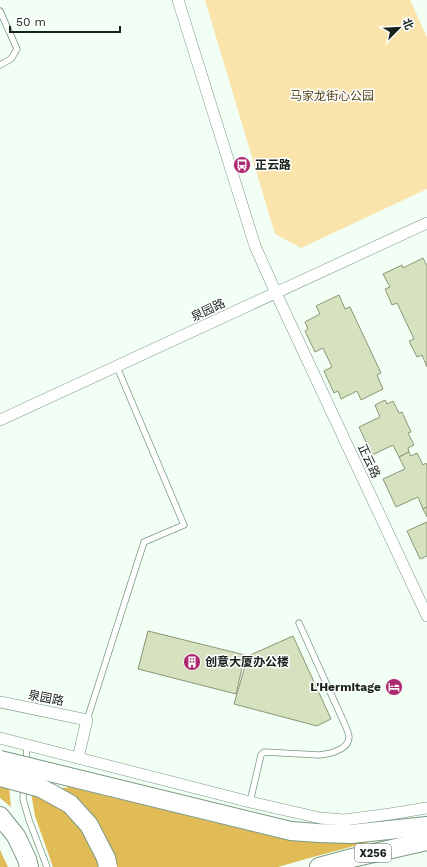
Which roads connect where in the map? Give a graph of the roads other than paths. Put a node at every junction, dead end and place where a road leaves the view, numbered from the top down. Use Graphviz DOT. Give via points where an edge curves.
graph roads {
  1 [pos="178,0"];
  2 [pos="0,12"];
  3 [pos="0,64"];
  4 [pos="427,223"];
  5 [pos="276,293"];
  6 [pos="117,366"];
  7 [pos="0,420"];
  8 [pos="424,603"];
  9 [pos="427,616"];
  10 [pos="299,623"];
  11 [pos="0,702"];
  12 [pos="88,720"];
  13 [pos="0,738"];
  14 [pos="27,745"];
  15 [pos="78,758"];
  16 [pos="0,760"];
  17 [pos="0,777"];
  18 [pos="250,802"];
  19 [pos="427,808"];
  20 [pos="0,816"];
  21 [pos="427,826"];
  22 [pos="427,841"];
  23 [pos="29,867"];
  24 [pos="47,867"];
  25 [pos="108,867"];
  26 [pos="319,867"];
  1 -- 5 [label="street, 正云路" via="255,246"];
  2 -- 3 [label="lane" via="17,49 11,60"];
  4 -- 5 [label="street, 泉园路"];
  5 -- 6 [label="street, 泉园路"];
  5 -- 8 [label="street, 正云路"];
  6 -- 7 [label="street, 泉园路"];
  6 -- 12 [label="lane" via="184,525 144,542"];
  8 -- 9 [label="street, 正云路"];
  10 -- 18 [label="lane" via="346,727 348,742 343,748 327,755 264,752 261,755"];
  11 -- 12 [label="street, 泉园路"];
  12 -- 15 [label="street"];
  13 -- 14 [label="street"];
  14 -- 15 [label="street"];
  14 -- 24 [label="lane" via="24,800"];
  15 -- 18 [label="street"];
  16 -- 21 [label="main road, bridge" via="291,830 351,834"];
  17 -- 25 [label="main road, bridge" via="41,788 70,804 89,825"];
  18 -- 19 [label="street" via="320,818 344,820"];
  20 -- 23 [label="main road" via="16,836"];
  22 -- 26 [label="main road, X256"];
}
